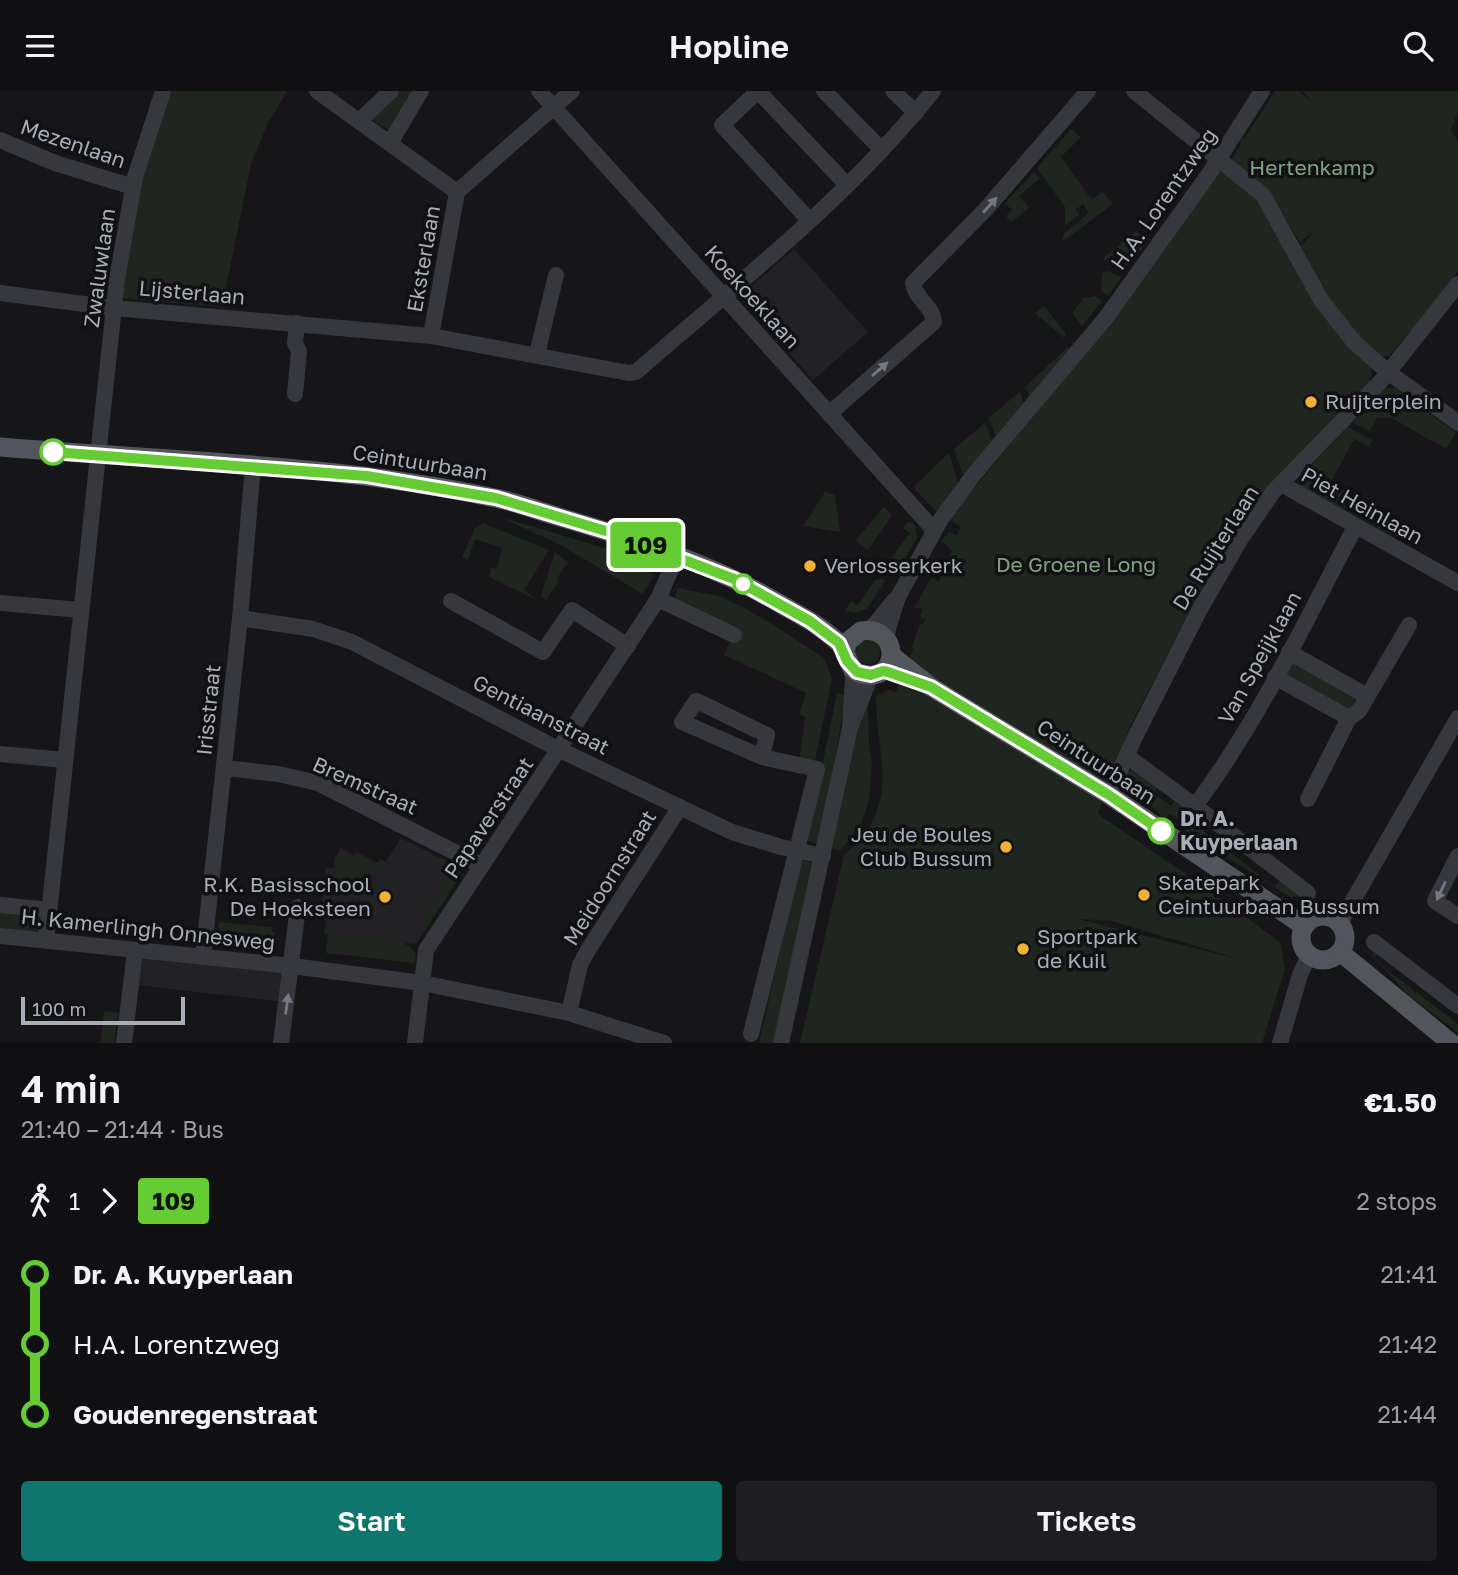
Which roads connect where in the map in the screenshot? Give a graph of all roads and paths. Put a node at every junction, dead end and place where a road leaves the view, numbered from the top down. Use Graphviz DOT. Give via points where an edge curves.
graph roads {
  1 [pos="163,91"];
  2 [pos="317,91"];
  3 [pos="391,91"];
  4 [pos="421,91"];
  5 [pos="539,91"];
  6 [pos="572,91"];
  7 [pos="758,91"];
  8 [pos="824,91"];
  9 [pos="893,91"];
  10 [pos="933,91"];
  11 [pos="1088,91"];
  12 [pos="1134,91"];
  13 [pos="1262,91"];
  14 [pos="554,106"];
  15 [pos="916,113"];
  16 [pos="359,121"];
  17 [pos="0,140"];
  18 [pos="390,143"];
  19 [pos="882,150"];
  20 [pos="1219,159"];
  21 [pos="847,185"];
  22 [pos="133,187"];
  23 [pos="457,192"];
  24 [pos="808,220"];
  25 [pos="556,275"];
  26 [pos="1457,288"];
  27 [pos="0,293"];
  28 [pos="723,297"];
  29 [pos="114,308"];
  30 [pos="297,323"];
  31 [pos="431,336"];
  32 [pos="537,354"];
  33 [pos="1388,372"];
  34 [pos="295,394"];
  35 [pos="829,414"];
  36 [pos="1458,423"];
  37 [pos="0,447"];
  38 [pos="98,456"];
  39 [pos="253,466"];
  40 [pos="1283,485"];
  41 [pos="1355,527"];
  42 [pos="934,530"];
  43 [pos="677,556"];
  44 [pos="1458,583"];
  45 [pos="898,597"];
  46 [pos="658,599"];
  47 [pos="450,601"];
  48 [pos="0,603"];
  49 [pos="81,610"];
  50 [pos="240,618"];
  51 [pos="810,621"];
  52 [pos="1409,625"];
  53 [pos="862,631"];
  54 [pos="734,635"];
  55 [pos="628,646"];
  56 [pos="1289,652"];
  57 [pos="883,660"];
  58 [pos="848,661"];
  59 [pos="1275,677"];
  60 [pos="1367,696"];
  61 [pos="1458,718"];
  62 [pos="1349,719"];
  63 [pos="850,728"];
  64 [pos="560,750"];
  65 [pos="0,754"];
  66 [pos="1127,756"];
  67 [pos="762,757"];
  68 [pos="65,760"];
  69 [pos="224,768"];
  70 [pos="1109,795"];
  71 [pos="1308,799"];
  72 [pos="1195,806"];
  73 [pos="680,807"];
  74 [pos="796,851"];
  75 [pos="823,856"];
  76 [pos="1458,856"];
  77 [pos="482,866"];
  78 [pos="1308,893"];
  79 [pos="0,905"];
  80 [pos="298,907"];
  81 [pos="49,910"];
  82 [pos="1458,916"];
  83 [pos="1340,923"];
  84 [pos="1304,926"];
  85 [pos="0,936"];
  86 [pos="46,941"];
  87 [pos="1374,942"];
  88 [pos="135,951"];
  89 [pos="1340,952"];
  90 [pos="1309,955"];
  91 [pos="203,957"];
  92 [pos="292,966"];
  93 [pos="422,982"];
  94 [pos="1458,1006"];
  95 [pos="569,1013"];
  96 [pos="751,1034"];
  97 [pos="124,1043"];
  98 [pos="281,1043"];
  99 [pos="415,1043"];
  100 [pos="664,1043"];
  101 [pos="781,1043"];
  102 [pos="1280,1043"];
  103 [pos="1451,1043"];
  1 -- 22 [label="street, Zwaluwlaan"];
  2 -- 16 [label="street"];
  3 -- 16 [label="street"];
  4 -- 18 [label="street"];
  5 -- 14 [label="street, Koekoeklaan"];
  6 -- 14 [label="street, Eksterlaan"];
  7 -- 21 [label="street"];
  7 -- 24 [label="street" via="722,125"];
  8 -- 19 [label="street"];
  9 -- 15 [label="street"];
  10 -- 15 [label="street"];
  35 -- 11 [label="street, one-way" via="934,322 913,283 986,209"];
  12 -- 20 [label="street"];
  13 -- 20 [label="street, H.A. Lorentzweg"];
  14 -- 23 [label="street, Eksterlaan"];
  14 -- 28 [label="street, Koekoeklaan"];
  15 -- 19 [label="street"];
  16 -- 18 [label="street"];
  17 -- 22 [label="street, Mezenlaan"];
  18 -- 23 [label="street"];
  19 -- 21 [label="street"];
  20 -- 33 [label="street" via="1263,195 1321,300 1354,342"];
  20 -- 42 [label="street, H.A. Lorentzweg" via="1105,319 975,473"];
  21 -- 24 [label="street"];
  22 -- 29 [label="street, Zwaluwlaan"];
  23 -- 31 [label="street, Eksterlaan"];
  24 -- 28 [label="street"];
  25 -- 32 [label="street"];
  26 -- 33 [label="street, De Ruijterlaan"];
  27 -- 29 [label="street, Lijsterlaan"];
  28 -- 32 [label="street, Lijsterlaan" via="636,372"];
  28 -- 35 [label="street, Koekoeklaan"];
  29 -- 30 [label="street, Lijsterlaan"];
  29 -- 38 [label="street, Zwaluwlaan"];
  30 -- 31 [label="street, Lijsterlaan"];
  30 -- 34 [label="street"];
  31 -- 32 [label="street, Lijsterlaan"];
  33 -- 36 [label="street"];
  33 -- 40 [label="street, De Ruijterlaan"];
  35 -- 42 [label="street, Koekoeklaan"];
  37 -- 38 [label="main road, Ceintuurbaan"];
  38 -- 39 [label="main road, Ceintuurbaan"];
  38 -- 49 [label="street, Zwaluwlaan"];
  39 -- 43 [label="main road, Ceintuurbaan" via="367,476 496,498"];
  39 -- 50 [label="street, Irisstraat"];
  40 -- 41 [label="street, Piet Heinlaan"];
  40 -- 66 [label="street, De Ruijterlaan" via="1273,492 1240,540 1199,611"];
  41 -- 44 [label="street, Piet Heinlaan"];
  41 -- 56 [label="street, Van Speijklaan"];
  42 -- 45 [label="street, H.A. Lorentzweg"];
  43 -- 46 [label="street, Papaverstraat"];
  43 -- 51 [label="main road, Ceintuurbaan" via="734,579"];
  45 -- 53 [label="street, H.A. Lorentzweg" via="876,624"];
  45 -- 57 [label="street, H.A. Lorentzweg"];
  46 -- 54 [label="street"];
  46 -- 55 [label="street, Papaverstraat"];
  47 -- 55 [label="street" via="543,652 572,610"];
  48 -- 49 [label="street"];
  49 -- 68 [label="street, Zwaluwlaan"];
  50 -- 64 [label="street, Gentiaanstraat" via="313,629 352,642"];
  50 -- 69 [label="street, Irisstraat"];
  51 -- 53 [label="main road, Ceintuurbaan"];
  51 -- 58 [label="main road, Ceintuurbaan" via="839,643"];
  52 -- 60 [label="street"];
  53 -- 57 [label="main road" via="882,634"];
  53 -- 58 [label="main road" via="847,642"];
  55 -- 64 [label="street, Papaverstraat"];
  56 -- 59 [label="street, Van Speijklaan"];
  56 -- 60 [label="street"];
  57 -- 58 [label="main road" via="863,674"];
  57 -- 63 [label="street, H.A. Lorentzweg"];
  57 -- 70 [label="main road, Ceintuurbaan"];
  58 -- 63 [label="street, H.A. Lorentzweg" via="853,679"];
  59 -- 62 [label="street"];
  59 -- 72 [label="street, Van Speijklaan"];
  60 -- 62 [label="street"];
  61 -- 83 [label="street"];
  62 -- 71 [label="street"];
  63 -- 75 [label="street, H.A. Lorentzweg"];
  64 -- 73 [label="street, Gentiaanstraat"];
  64 -- 77 [label="street, Papaverstraat"];
  65 -- 68 [label="street"];
  66 -- 70 [label="street, De Ruijterlaan"];
  66 -- 72 [label="street, Ceintuurbaan"];
  67 -- 67 [label="street" via="767,734 701,703 696,701 682,722"];
  67 -- 74 [label="street" via="817,769"];
  68 -- 81 [label="street, Zwaluwlaan"];
  69 -- 77 [label="street, Bremstraat" via="318,783"];
  69 -- 91 [label="street, Irisstraat"];
  70 -- 84 [label="main road, Ceintuurbaan"];
  72 -- 78 [label="street, Ceintuurbaan"];
  73 -- 74 [label="street, Gentiaanstraat" via="732,832"];
  73 -- 95 [label="street, Meidoornstraat" via="588,950"];
  74 -- 75 [label="street, Gentiaanstraat"];
  74 -- 96 [label="street"];
  75 -- 101 [label="street, H.A. Lorentzweg"];
  76 -- 82 [label="street, one-way" via="1435,901"];
  77 -- 93 [label="street, Papaverstraat" via="426,950"];
  79 -- 81 [label="street, H. Kamerlingh Onnesweg"];
  80 -- 92 [label="street, H. Kamerlingh Onnesweg"];
  81 -- 86 [label="street, Zwaluwlaan"];
  83 -- 84 [label="main road" via="1323,916"];
  83 -- 89 [label="main road" via="1346,938"];
  84 -- 90 [label="main road" via="1302,942"];
  85 -- 86 [label="street, H. Kamerlingh Onnesweg"];
  86 -- 88 [label="street, H. Kamerlingh Onnesweg"];
  87 -- 94 [label="street"];
  88 -- 91 [label="street, H. Kamerlingh Onnesweg"];
  88 -- 97 [label="street"];
  89 -- 90 [label="main road" via="1325,960"];
  89 -- 103 [label="main road"];
  90 -- 102 [label="street"];
  91 -- 92 [label="street, H. Kamerlingh Onnesweg"];
  92 -- 93 [label="street, H. Kamerlingh Onnesweg"];
  98 -- 92 [label="street, one-way"];
  93 -- 95 [label="street, H. Kamerlingh Onnesweg"];
  93 -- 99 [label="street, Papaverstraat"];
  95 -- 100 [label="street, H. Kamerlingh Onnesweg"];
}
